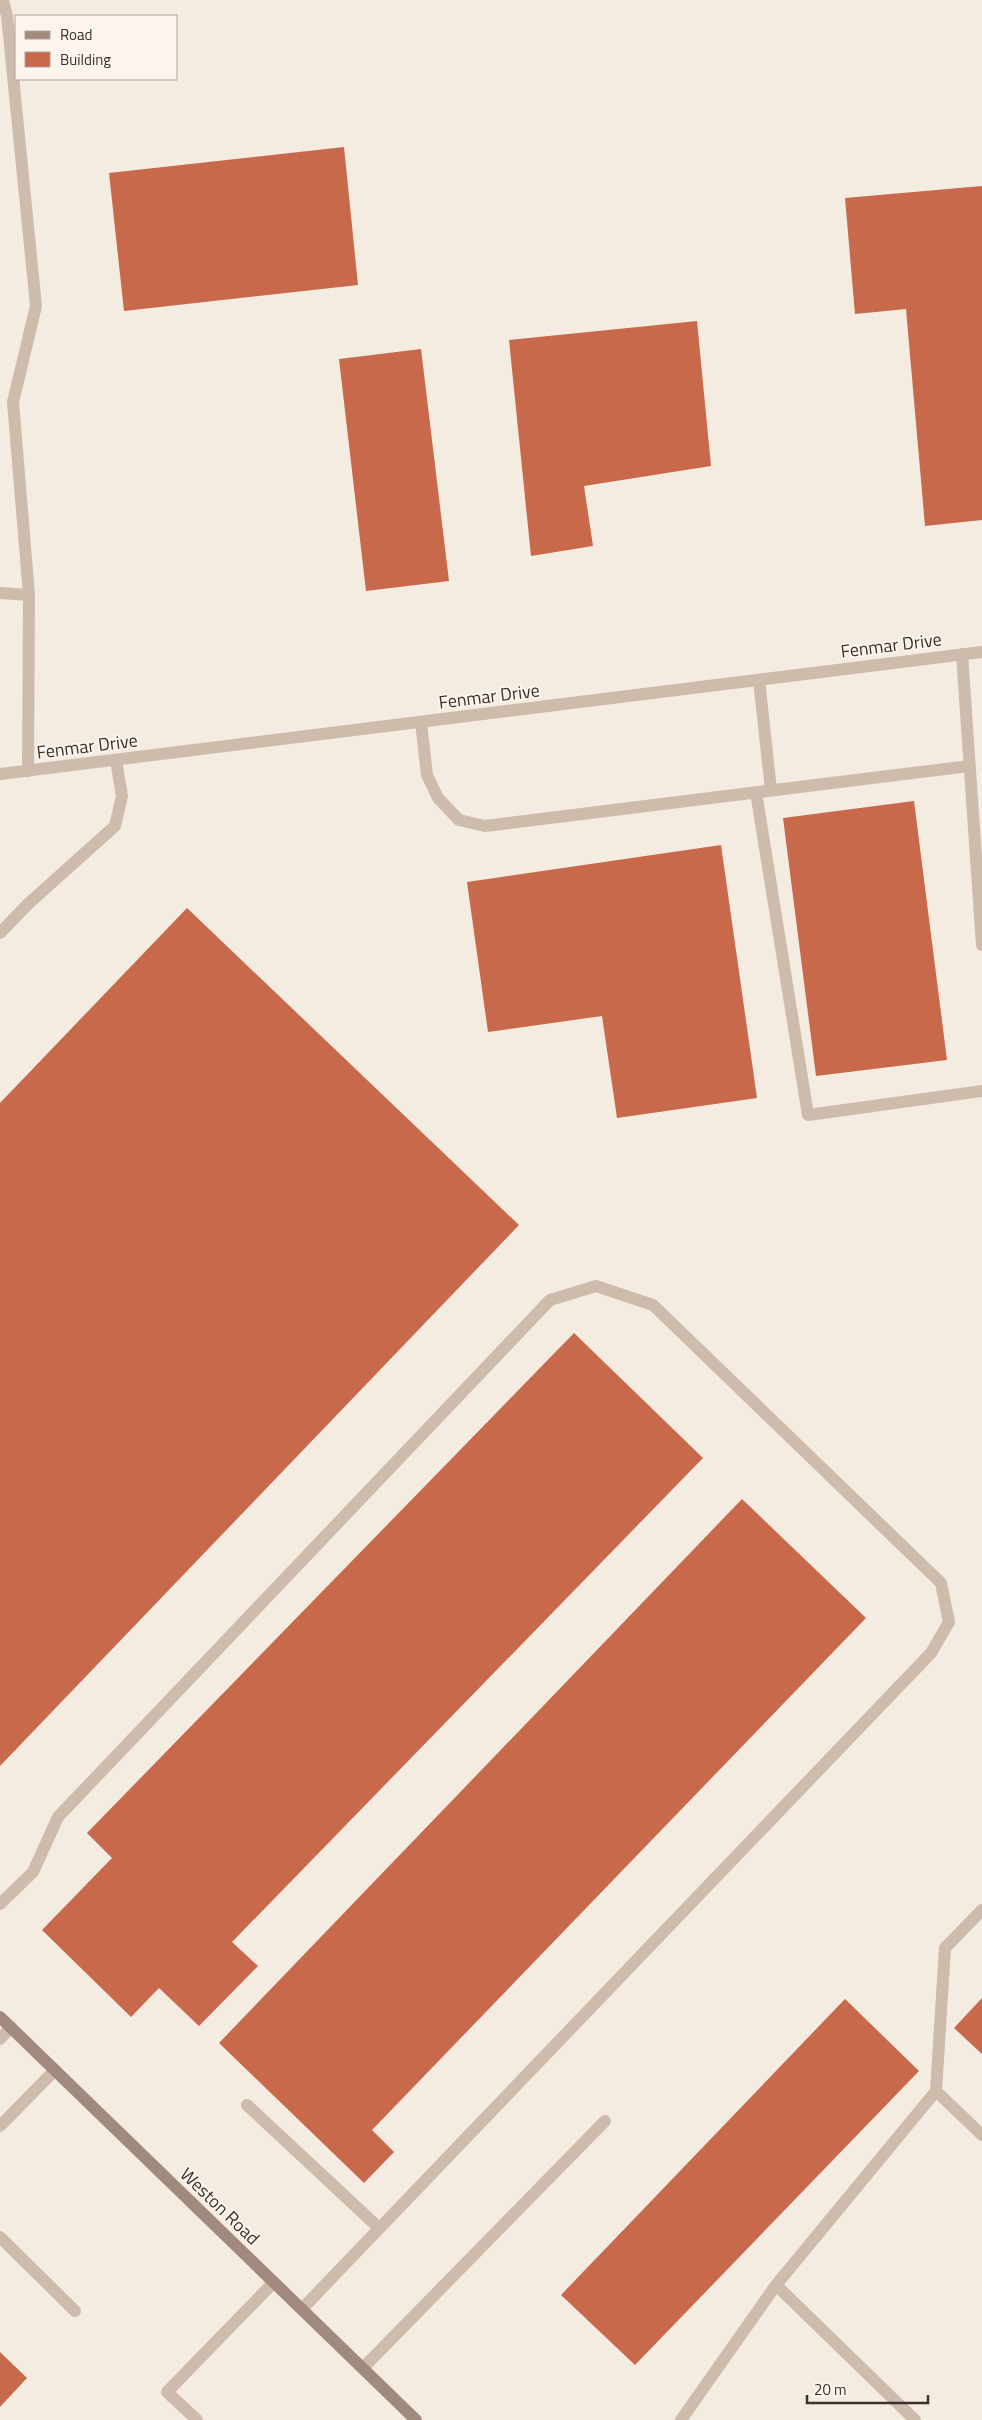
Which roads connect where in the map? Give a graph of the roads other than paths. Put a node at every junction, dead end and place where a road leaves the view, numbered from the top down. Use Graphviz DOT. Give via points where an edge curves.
graph roads {
  1 [pos="3,0"];
  2 [pos="0,593"];
  3 [pos="29,595"];
  4 [pos="982,652"];
  5 [pos="962,654"];
  6 [pos="760,680"];
  7 [pos="421,722"];
  8 [pos="116,760"];
  9 [pos="969,766"];
  10 [pos="28,771"];
  11 [pos="0,774"];
  12 [pos="771,790"];
  13 [pos="756,792"];
  14 [pos="977,811"];
  15 [pos="0,933"];
  16 [pos="982,945"];
  17 [pos="982,1091"];
  18 [pos="0,1904"];
  19 [pos="982,1910"];
  20 [pos="0,2017"];
  21 [pos="11,2028"];
  22 [pos="0,2039"];
  23 [pos="55,2070"];
  24 [pos="936,2091"];
  25 [pos="247,2105"];
  26 [pos="605,2121"];
  27 [pos="0,2126"];
  28 [pos="982,2135"];
  29 [pos="380,2228"];
  30 [pos="0,2237"];
  31 [pos="274,2282"];
  32 [pos="776,2285"];
  33 [pos="302,2309"];
  34 [pos="75,2310"];
  35 [pos="363,2368"];
  36 [pos="197,2420"];
  37 [pos="416,2420"];
  38 [pos="681,2420"];
  39 [pos="915,2420"];
  1 -- 3 [label="street" via="36,306 13,402"];
  2 -- 3 [label="street"];
  3 -- 10 [label="street"];
  4 -- 5 [label="street, Fenmar Drive"];
  5 -- 6 [label="street, Fenmar Drive"];
  5 -- 9 [label="street"];
  6 -- 7 [label="street, Fenmar Drive"];
  6 -- 12 [label="street"];
  7 -- 8 [label="street, Fenmar Drive"];
  7 -- 13 [label="street" via="427,775 438,798 459,820 485,826"];
  8 -- 10 [label="street, Fenmar Drive"];
  8 -- 15 [label="street" via="122,796 115,826"];
  9 -- 12 [label="street"];
  9 -- 14 [label="street"];
  10 -- 11 [label="street, Fenmar Drive"];
  12 -- 13 [label="street"];
  13 -- 17 [label="street" via="808,1115"];
  14 -- 16 [label="street"];
  18 -- 29 [label="street" via="33,1872 58,1818 550,1300 596,1286 653,1305 942,1583 949,1622 931,1653"];
  19 -- 24 [label="street" via="945,1948"];
  20 -- 21 [label="main road, Weston Road"];
  21 -- 22 [label="street"];
  21 -- 23 [label="main road, Weston Road"];
  23 -- 27 [label="street"];
  23 -- 31 [label="main road, Weston Road"];
  24 -- 28 [label="street"];
  24 -- 32 [label="street"];
  25 -- 29 [label="street"];
  26 -- 35 [label="street"];
  29 -- 33 [label="street"];
  30 -- 34 [label="street"];
  31 -- 33 [label="main road, Weston Road"];
  31 -- 36 [label="street" via="167,2392"];
  32 -- 38 [label="street"];
  32 -- 39 [label="street"];
  33 -- 35 [label="main road, Weston Road"];
  35 -- 37 [label="main road, Weston Road"];
}
